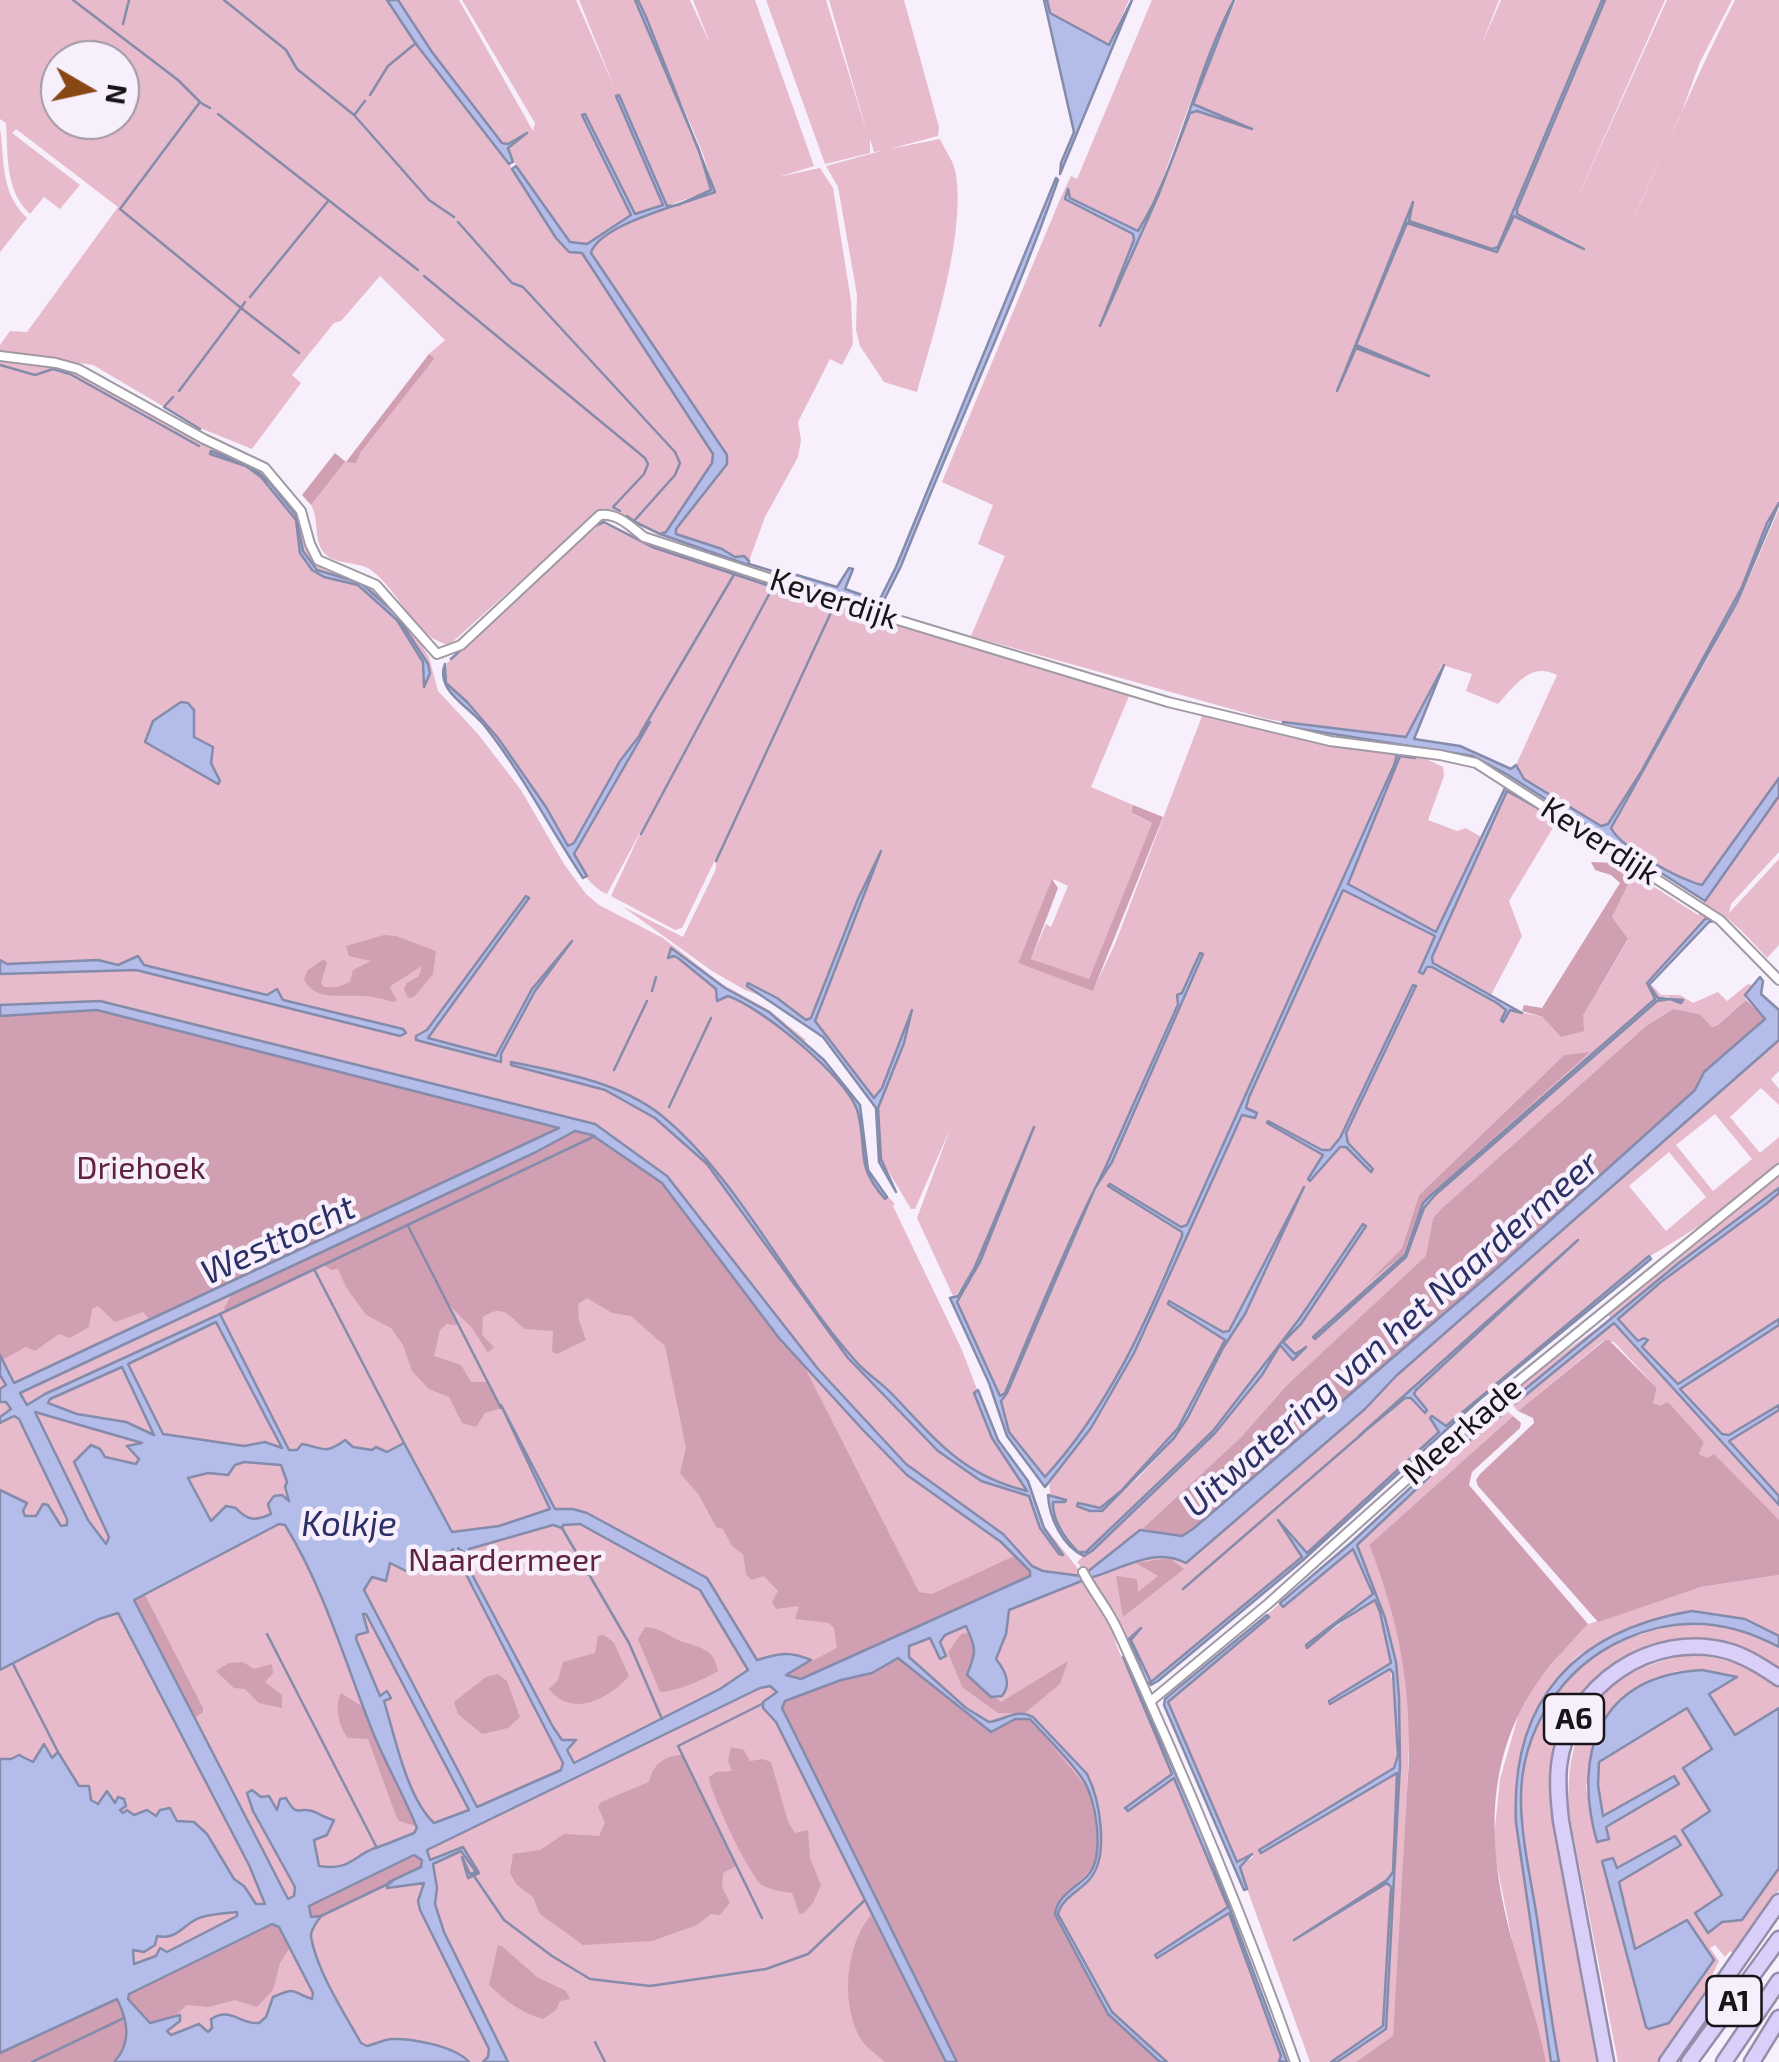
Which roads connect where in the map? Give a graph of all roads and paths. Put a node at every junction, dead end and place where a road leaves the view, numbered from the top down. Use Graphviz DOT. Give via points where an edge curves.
graph roads {
  1 [pos="0,356"];
  2 [pos="1779,980"];
  3 [pos="1779,1169"];
  4 [pos="1085,1576"];
  5 [pos="1779,1678"];
  6 [pos="1151,1701"];
  7 [pos="1779,1902"];
  8 [pos="1779,1939"];
  9 [pos="1779,1981"];
  10 [pos="1779,2018"];
  11 [pos="1296,2062"];
  12 [pos="1606,2062"];
  13 [pos="1667,2062"];
  14 [pos="1689,2062"];
  15 [pos="1724,2062"];
  16 [pos="1752,2062"];
  1 -- 2 [label="street, Keverdijk" via="68,365 265,468 304,516 318,560 376,585 437,654 460,645 608,514 660,542 1168,702 1330,742 1476,763 1692,900 1735,932"];
  3 -- 6 [label="street, Meerkade" via="1500,1396"];
  4 -- 6 [label="street"];
  5 -- 12 [label="highway, A6" via="1732,1652 1677,1648 1622,1666 1576,1714 1559,1764 1560,1821"];
  6 -- 11 [label="street"];
  7 -- 13 [label="highway"];
  8 -- 14 [label="highway, A1"];
  9 -- 15 [label="highway"];
  10 -- 16 [label="highway"];
}
